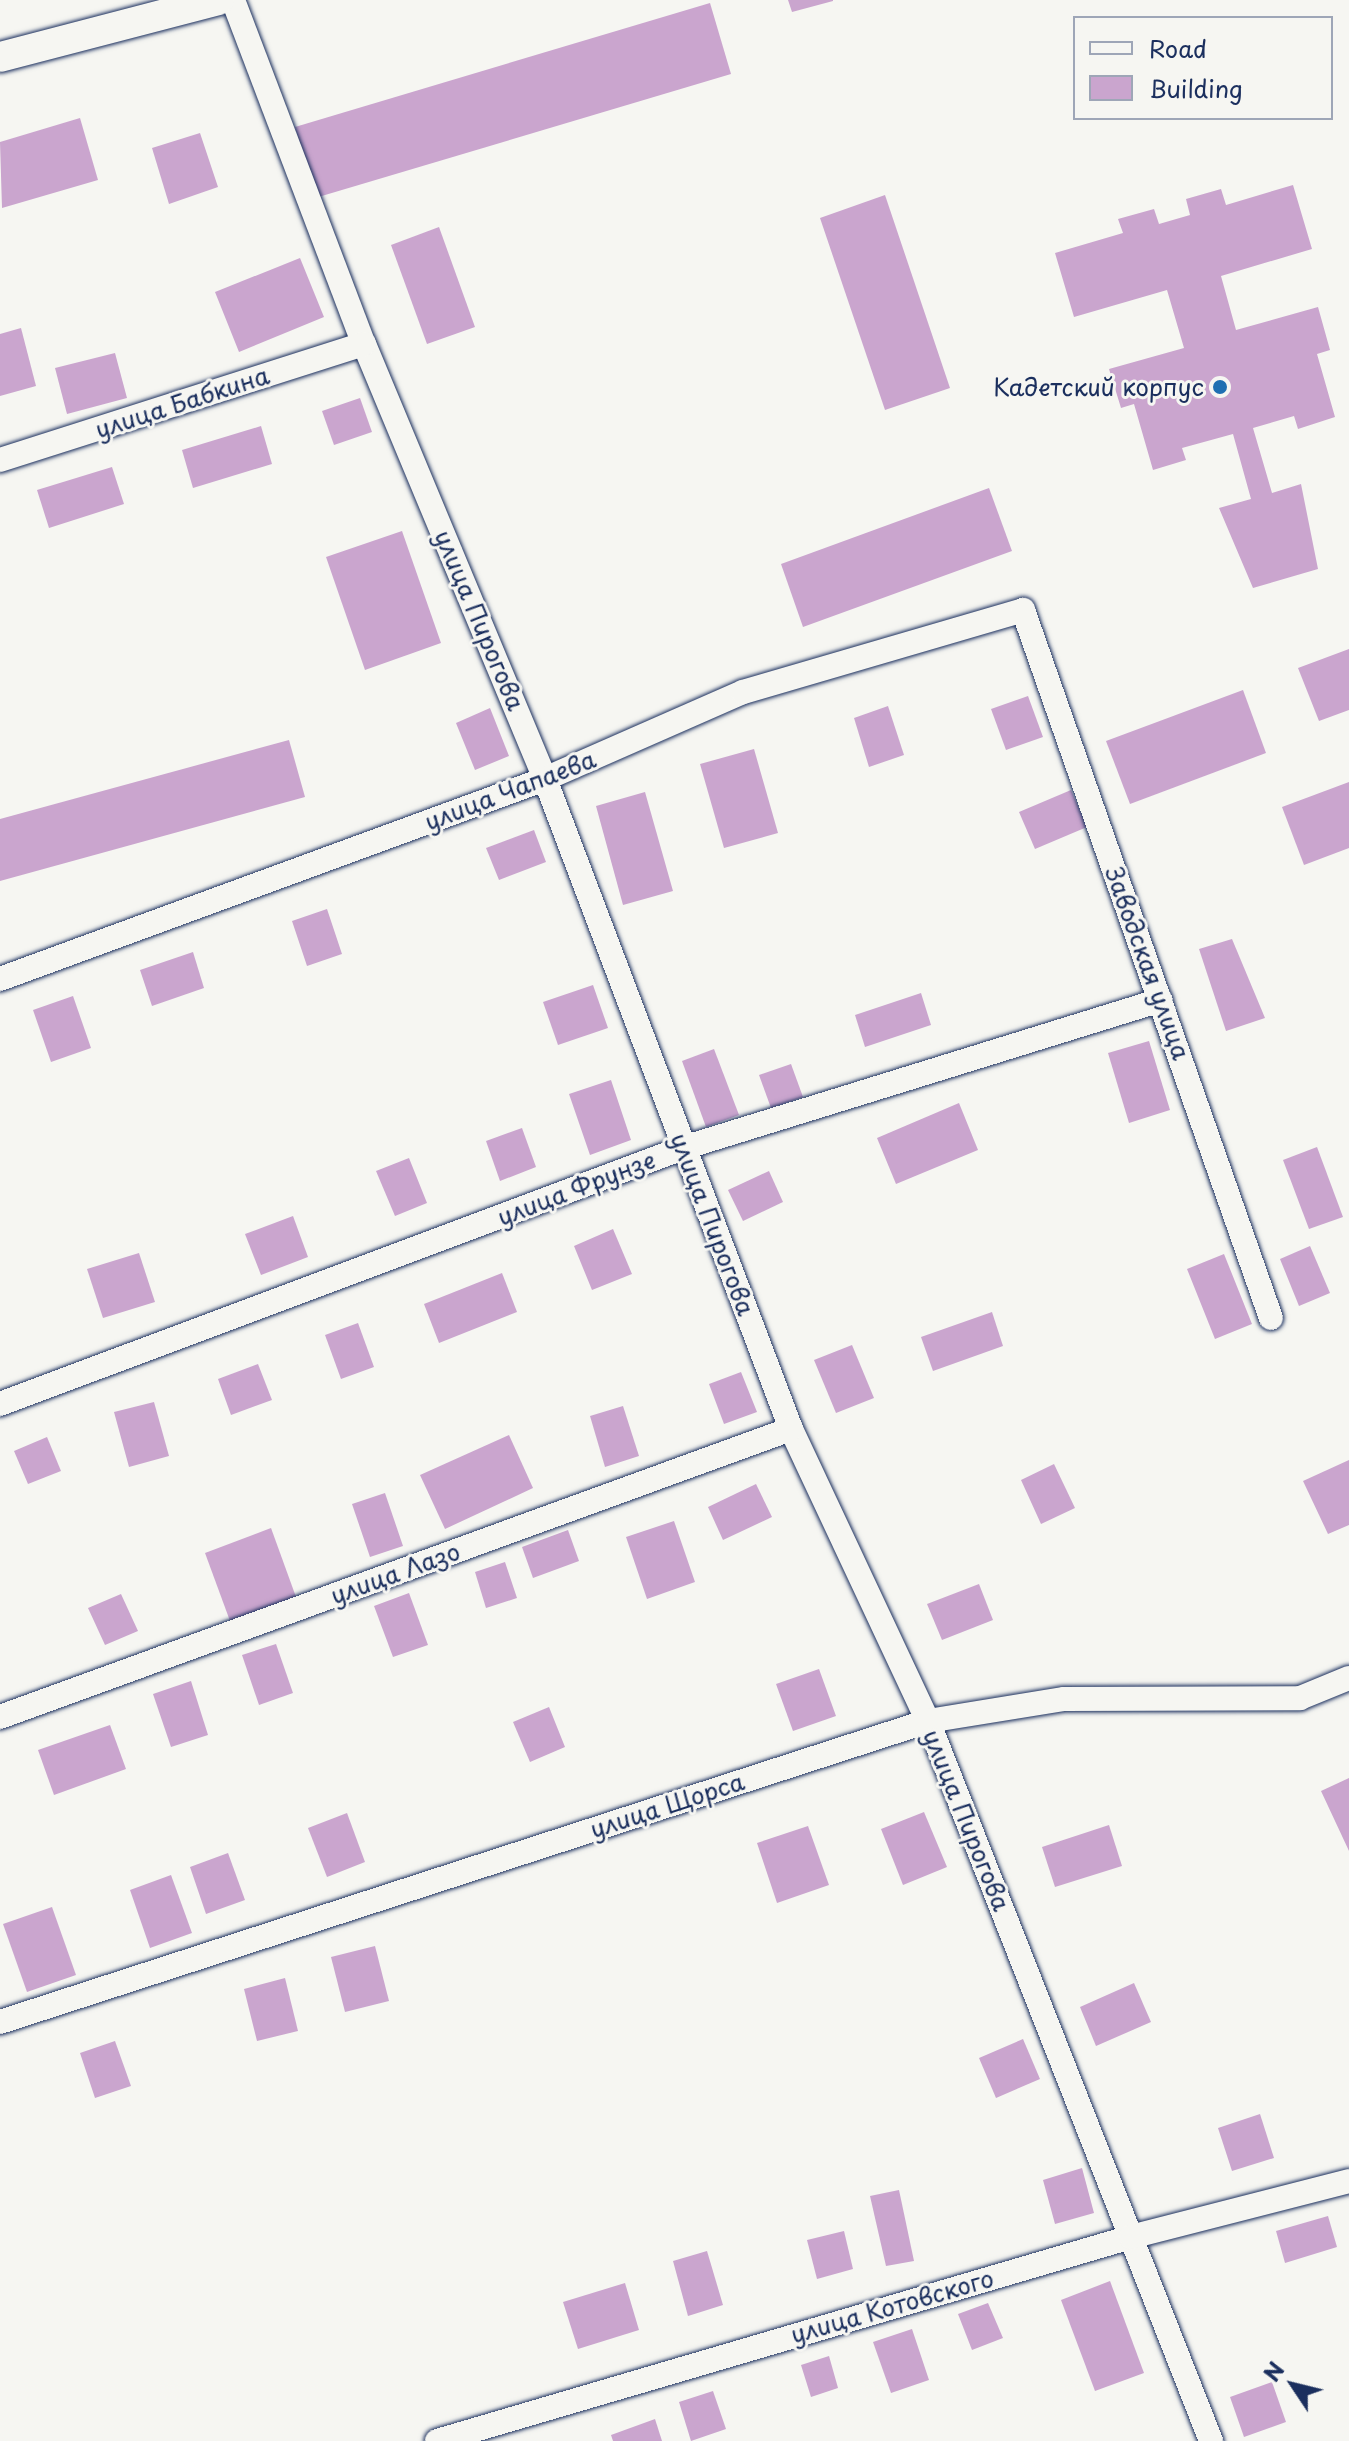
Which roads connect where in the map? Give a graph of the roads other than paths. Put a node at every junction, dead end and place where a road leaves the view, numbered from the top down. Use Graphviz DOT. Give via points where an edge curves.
graph roads {
  1 [pos="219,0"];
  2 [pos="233,0"];
  3 [pos="0,57"];
  4 [pos="364,344"];
  5 [pos="0,460"];
  6 [pos="1023,610"];
  7 [pos="545,779"];
  8 [pos="0,979"];
  9 [pos="1161,1000"];
  10 [pos="683,1148"];
  11 [pos="1271,1318"];
  12 [pos="0,1404"];
  13 [pos="791,1429"];
  14 [pos="1349,1678"];
  15 [pos="0,1717"];
  16 [pos="928,1721"];
  17 [pos="0,2022"];
  18 [pos="1349,2181"];
  19 [pos="1131,2237"];
  20 [pos="437,2441"];
  21 [pos="1211,2441"];
  1 -- 3 [label="street"];
  2 -- 4 [label="street, улица Пирогова"];
  4 -- 5 [label="street, улица Бабкина"];
  4 -- 7 [label="street, улица Пирогова"];
  6 -- 7 [label="street, улица Чапаева" via="743,692"];
  6 -- 9 [label="street, Заводская улица"];
  7 -- 8 [label="street, улица Чапаева"];
  7 -- 10 [label="street, улица Пирогова"];
  9 -- 10 [label="street, улица Фрунзе"];
  9 -- 11 [label="street, Заводская улица"];
  10 -- 12 [label="street, улица Фрунзе"];
  10 -- 13 [label="street, улица Пирогова"];
  13 -- 15 [label="street, улица Лазо"];
  13 -- 16 [label="street, улица Пирогова"];
  14 -- 16 [label="street, улица Щорса" via="1300,1698 1064,1699"];
  16 -- 17 [label="street, улица Щорса"];
  16 -- 19 [label="street, улица Пирогова"];
  18 -- 19 [label="street, улица Котовского"];
  19 -- 20 [label="street, улица Котовского"];
  19 -- 21 [label="street, улица Пирогова"];
}
